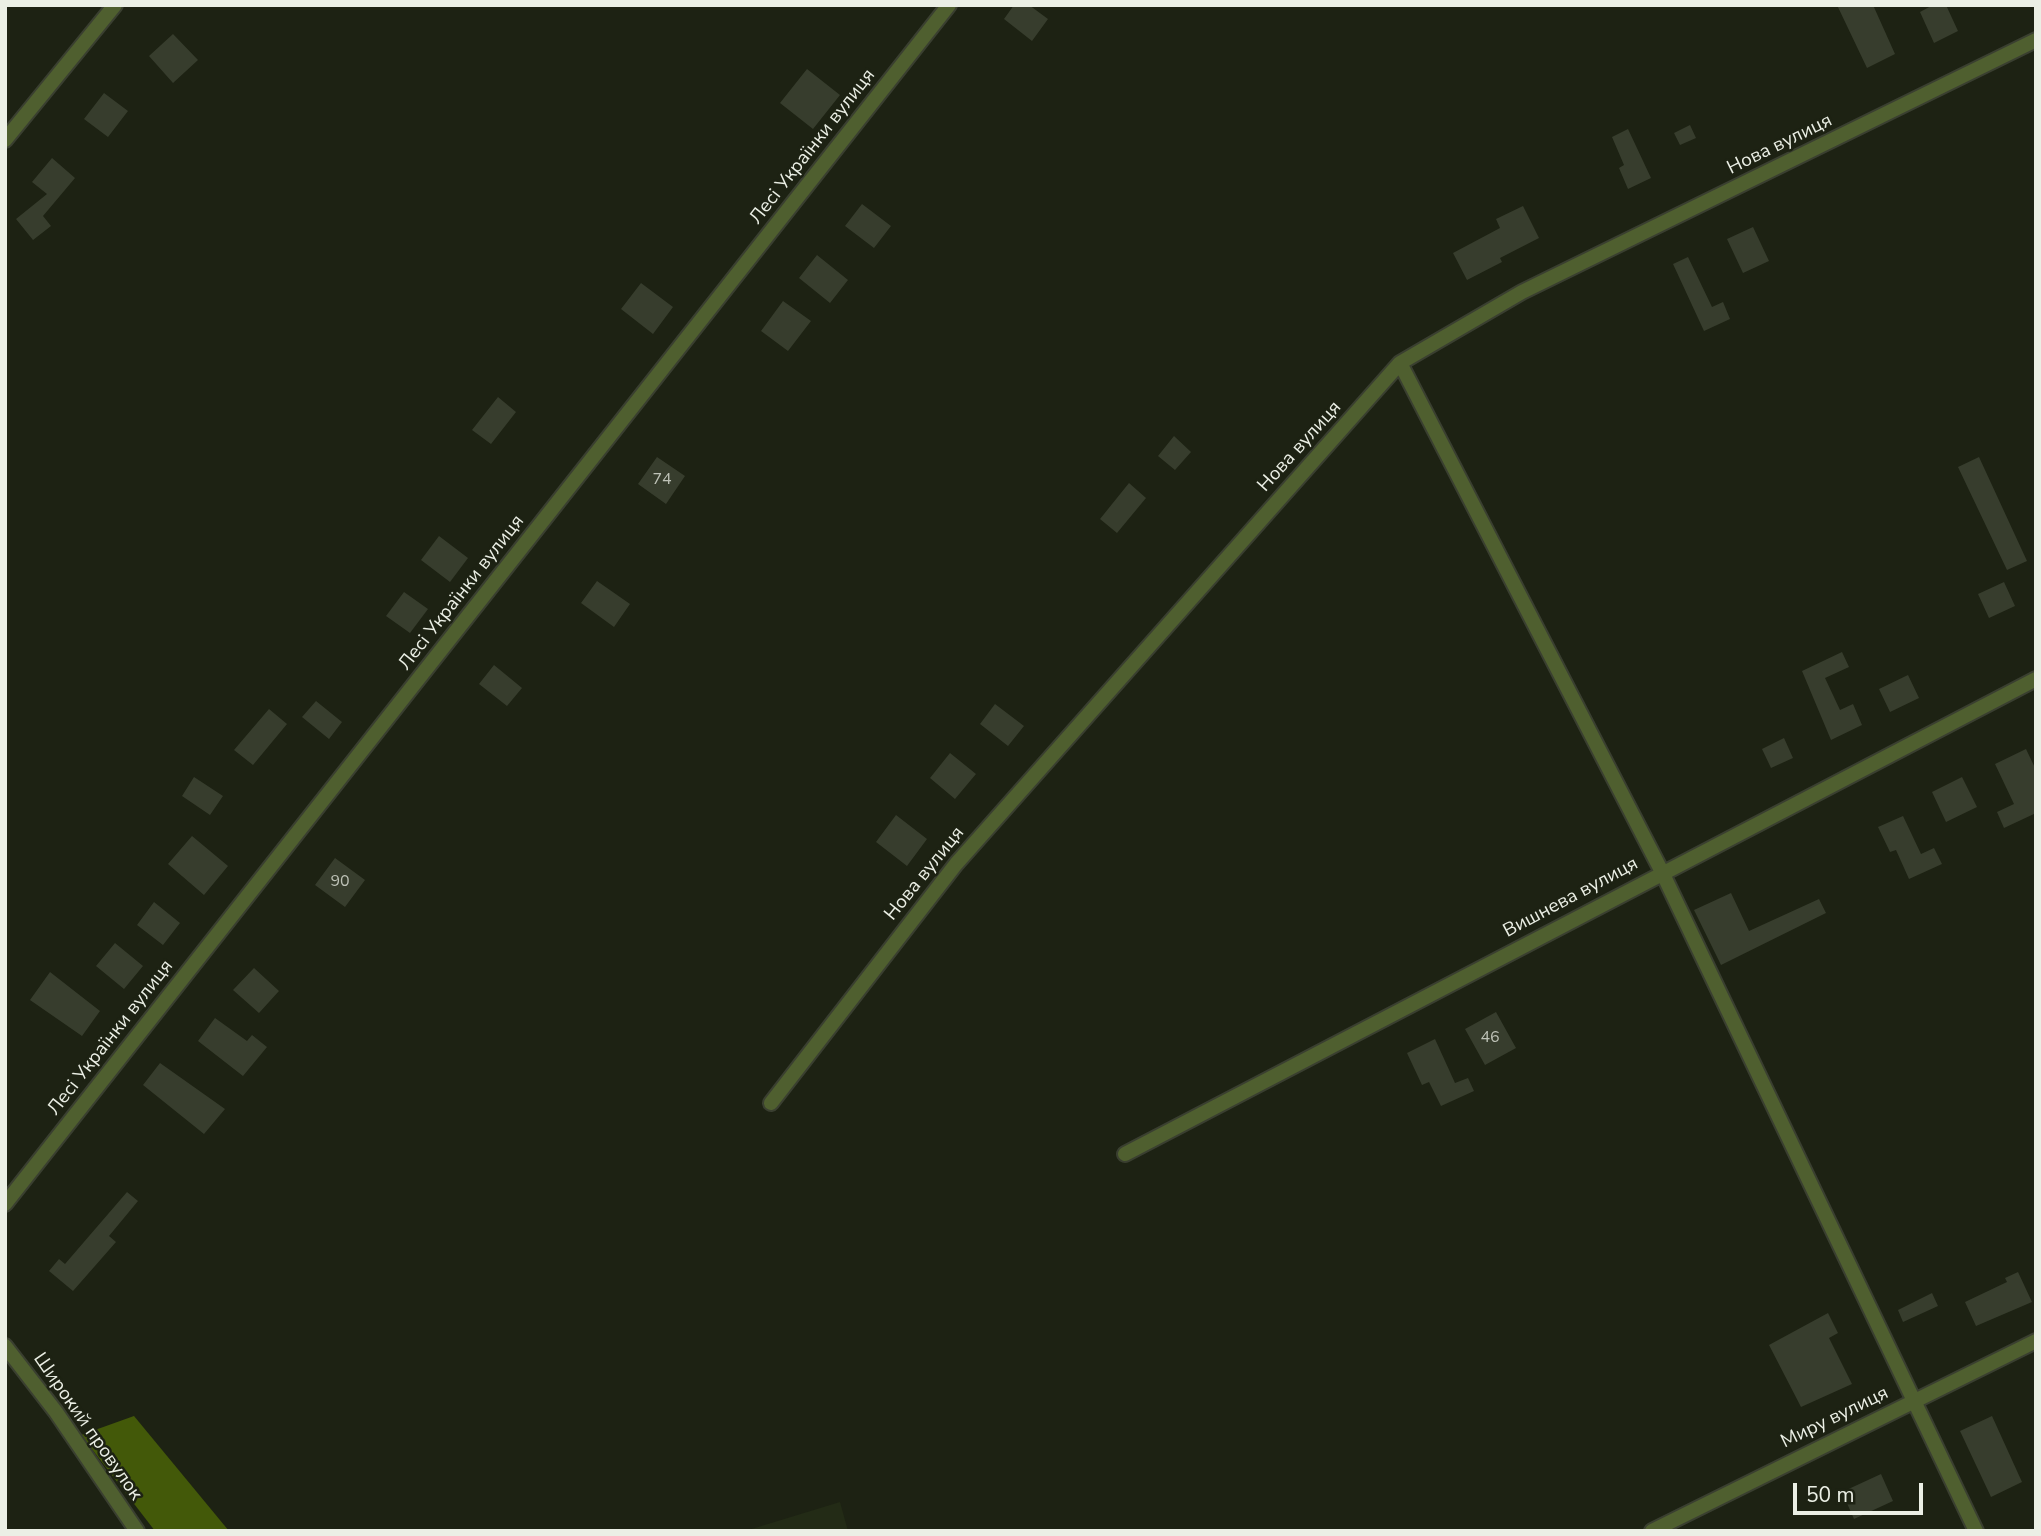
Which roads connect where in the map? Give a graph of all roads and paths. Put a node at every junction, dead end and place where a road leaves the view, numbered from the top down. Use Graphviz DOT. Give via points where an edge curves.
graph roads {
  1 [pos="115,5"];
  2 [pos="949,5"];
  3 [pos="2036,40"];
  4 [pos="5,140"];
  5 [pos="1400,363"];
  6 [pos="2036,679"];
  7 [pos="1662,873"];
  8 [pos="771,1103"];
  9 [pos="1125,1154"];
  10 [pos="5,1204"];
  11 [pos="2036,1340"];
  12 [pos="5,1346"];
  13 [pos="1914,1401"];
  14 [pos="137,1531"];
  15 [pos="1652,1531"];
  16 [pos="1976,1531"];
  1 -- 4 [label="street"];
  2 -- 10 [label="street, Лесі Українки вулиця"];
  3 -- 5 [label="street, Нова вулиця" via="1522,292"];
  5 -- 7 [label="street"];
  5 -- 8 [label="street, Нова вулиця" via="956,864"];
  6 -- 7 [label="street, Вишнева вулиця"];
  7 -- 9 [label="street, Вишнева вулиця"];
  7 -- 13 [label="street"];
  11 -- 13 [label="street, Миру вулиця"];
  12 -- 14 [label="street, Широкий провулок"];
  13 -- 15 [label="street, Миру вулиця"];
  13 -- 16 [label="street"];
}
